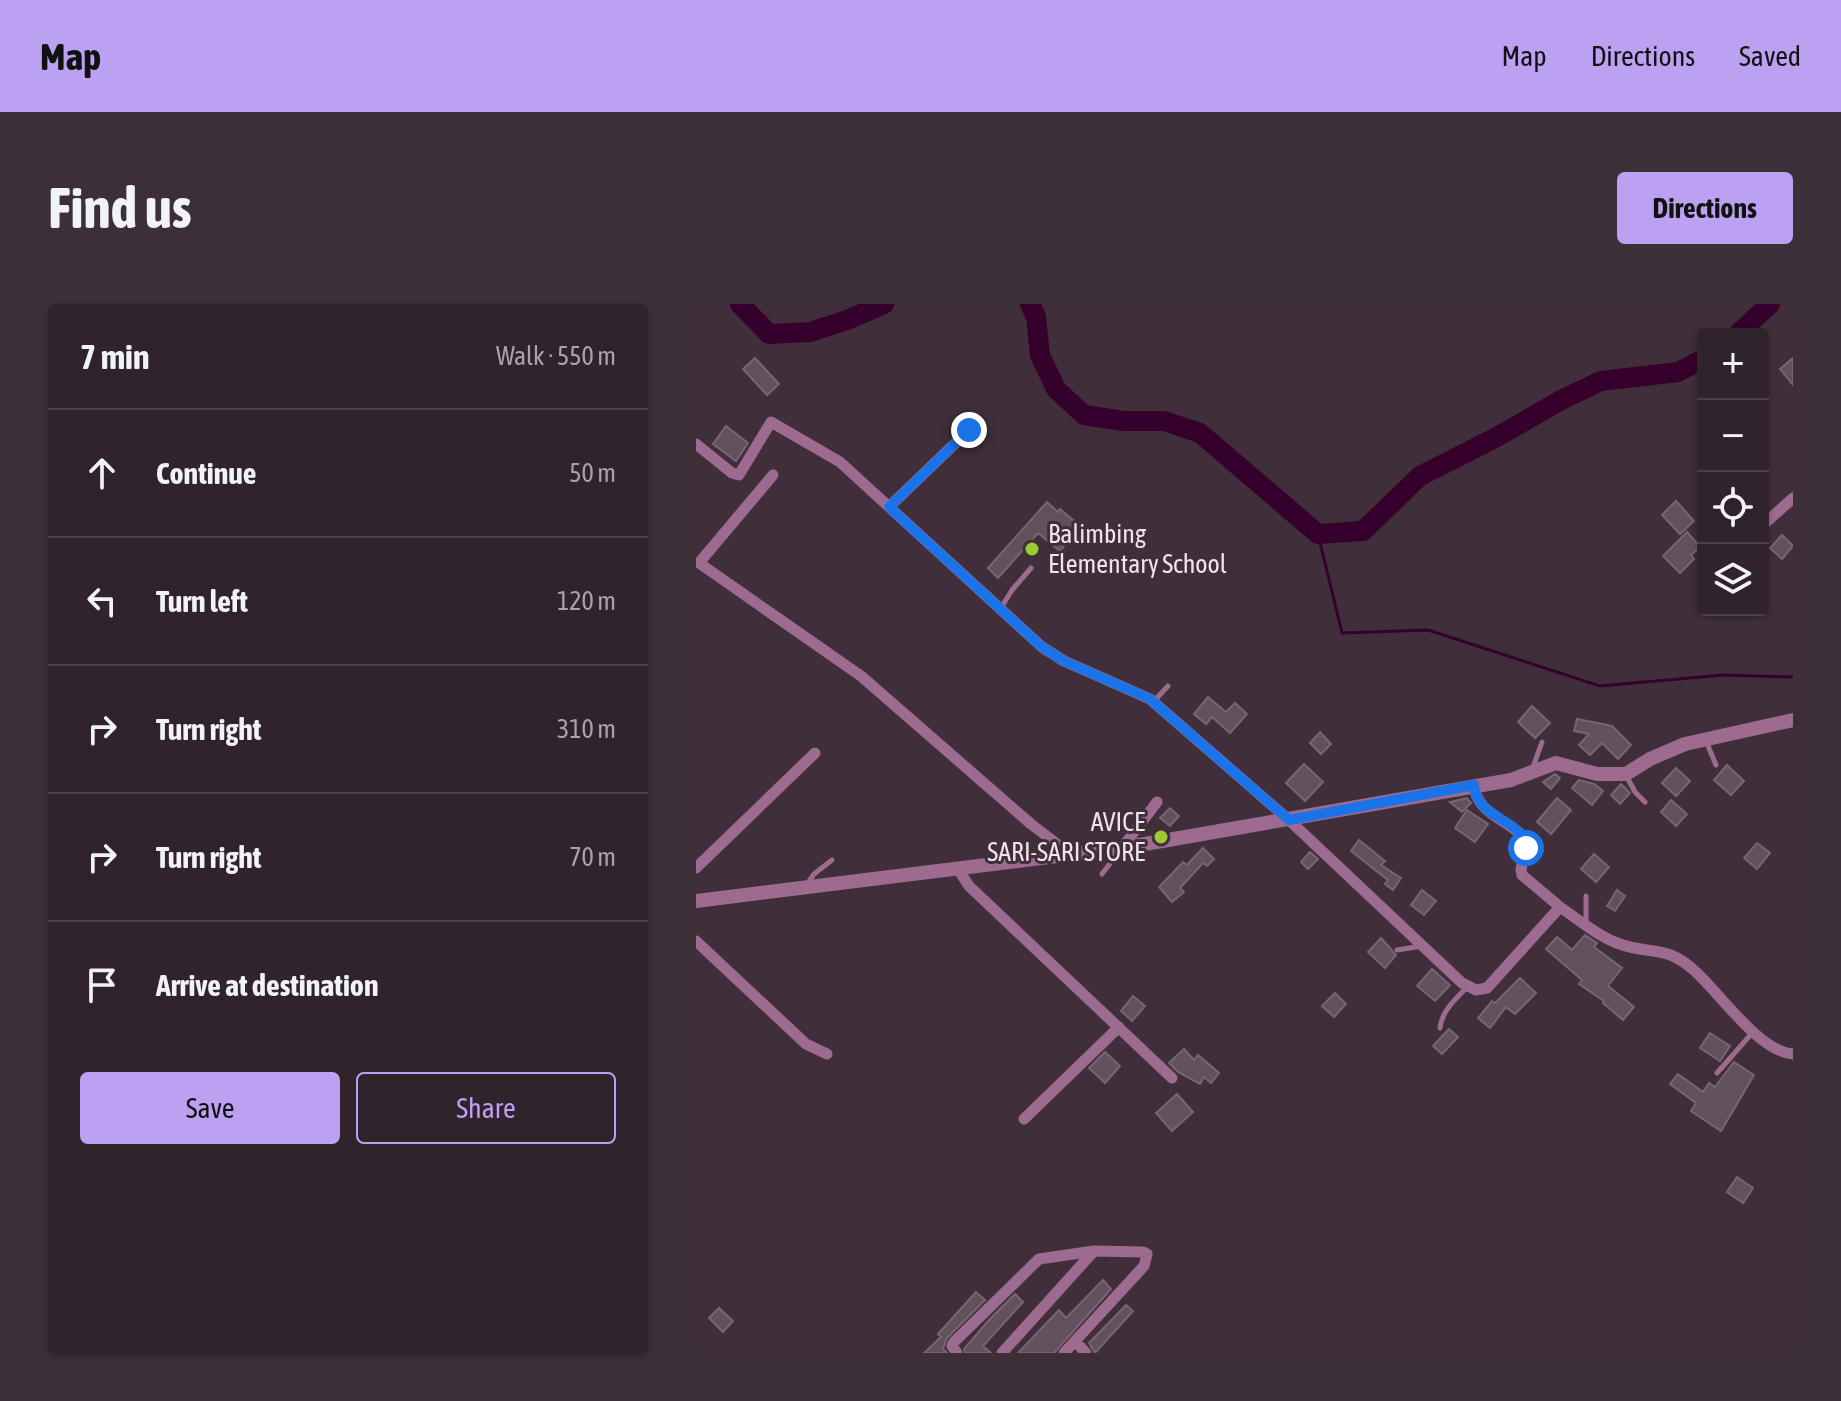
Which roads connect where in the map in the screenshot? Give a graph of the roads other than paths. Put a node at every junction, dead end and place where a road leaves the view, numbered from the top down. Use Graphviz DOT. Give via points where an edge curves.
graph roads {
  1 [pos="969,430"];
  2 [pos="696,444"];
  3 [pos="773,475"];
  4 [pos="1793,498"];
  5 [pos="889,507"];
  6 [pos="1769,520"];
  7 [pos="697,563"];
  8 [pos="1031,568"];
  9 [pos="1001,609"];
  10 [pos="1168,686"];
  11 [pos="1153,701"];
  12 [pos="1793,720"];
  13 [pos="1705,740"];
  14 [pos="1542,742"];
  15 [pos="815,753"];
  16 [pos="1716,765"];
  17 [pos="1532,771"];
  18 [pos="1626,774"];
  19 [pos="1474,785"];
  20 [pos="1157,802"];
  21 [pos="1645,802"];
  22 [pos="1289,820"];
  23 [pos="1122,848"];
  24 [pos="1070,854"];
  25 [pos="832,860"];
  26 [pos="696,868"];
  27 [pos="958,869"];
  28 [pos="1102,874"];
  29 [pos="806,888"];
  30 [pos="1586,896"];
  31 [pos="696,901"];
  32 [pos="1560,907"];
  33 [pos="1586,925"];
  34 [pos="696,941"];
  35 [pos="1423,946"];
  36 [pos="1397,950"];
  37 [pos="1468,986"];
  38 [pos="1119,1027"];
  39 [pos="1440,1028"];
  40 [pos="1754,1031"];
  41 [pos="827,1054"];
  42 [pos="1793,1054"];
  43 [pos="1717,1073"];
  44 [pos="1172,1078"];
  45 [pos="1024,1119"];
  46 [pos="1094,1251"];
  47 [pos="1075,1341"];
  48 [pos="957,1353"];
  49 [pos="1002,1353"];
  50 [pos="1064,1353"];
  51 [pos="1086,1353"];
  1 -- 5 [label="street"];
  2 -- 5 [label="street" via="739,475 768,424 775,423 840,462"];
  3 -- 7 [label="street"];
  4 -- 6 [label="street"];
  5 -- 9 [label="street"];
  7 -- 24 [label="street" via="861,676"];
  8 -- 9 [label="lane"];
  9 -- 11 [label="street" via="1064,661"];
  10 -- 11 [label="lane"];
  11 -- 22 [label="street"];
  12 -- 13 [label="street"];
  13 -- 16 [label="lane"];
  13 -- 18 [label="street" via="1650,759"];
  14 -- 17 [label="lane"];
  15 -- 26 [label="street"];
  17 -- 18 [label="street" via="1556,763 1597,774"];
  17 -- 19 [label="street"];
  18 -- 21 [label="lane"];
  19 -- 22 [label="street"];
  19 -- 32 [label="street" via="1480,805 1526,839 1521,870 1525,879"];
  20 -- 23 [label="street"];
  22 -- 23 [label="street"];
  22 -- 35 [label="street"];
  23 -- 24 [label="street"];
  23 -- 28 [label="lane"];
  24 -- 27 [label="street"];
  25 -- 29 [label="lane"];
  27 -- 29 [label="street"];
  27 -- 38 [label="street" via="969,886"];
  29 -- 31 [label="street"];
  30 -- 33 [label="lane"];
  32 -- 33 [label="street"];
  32 -- 37 [label="street" via="1487,988"];
  33 -- 40 [label="street" via="1622,945 1664,951 1681,960"];
  34 -- 41 [label="street" via="806,1044"];
  35 -- 36 [label="lane"];
  35 -- 37 [label="street"];
  37 -- 39 [label="lane" via="1447,1009"];
  38 -- 44 [label="street"];
  38 -- 45 [label="street"];
  40 -- 42 [label="street" via="1778,1051"];
  40 -- 43 [label="lane"];
  46 -- 47 [label="street" via="1148,1255 1144,1266"];
  46 -- 48 [label="street" via="1048,1256 1031,1264 954,1342"];
  46 -- 49 [label="street"];
  47 -- 50 [label="street"];
  47 -- 51 [label="street"];
}
